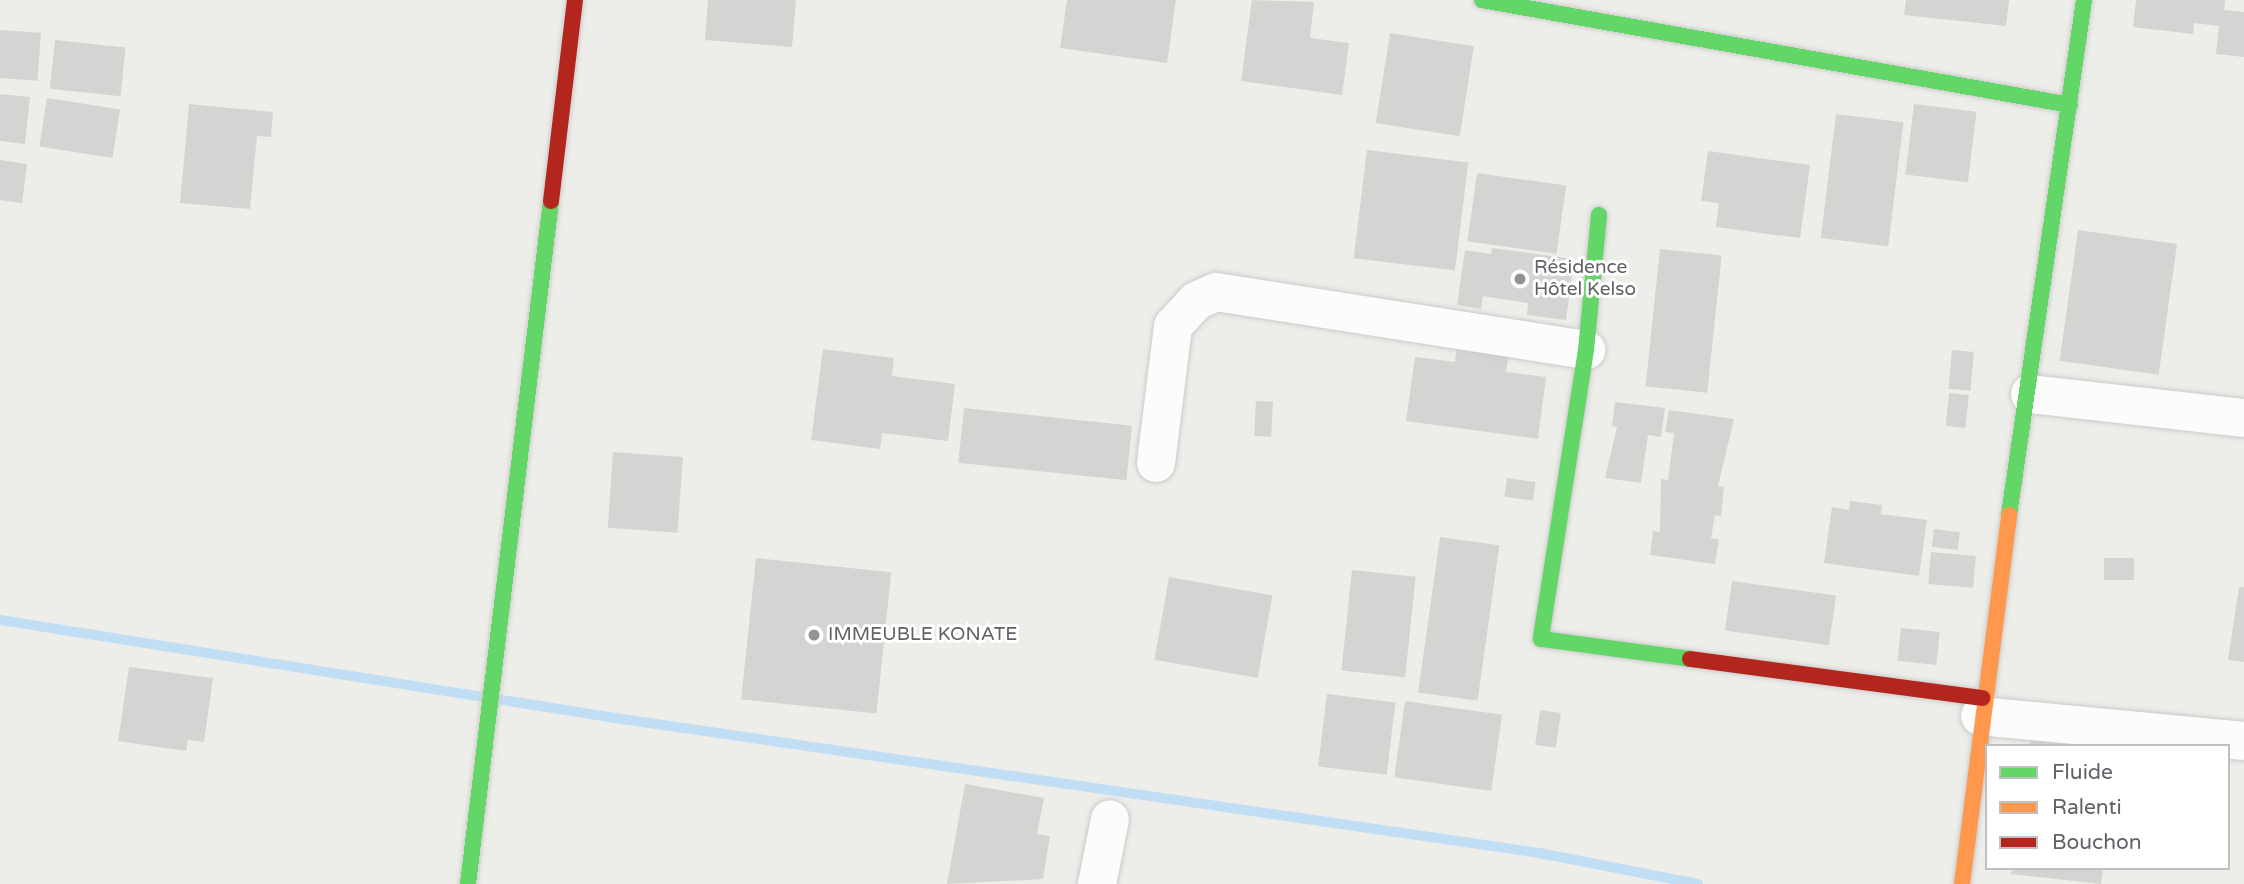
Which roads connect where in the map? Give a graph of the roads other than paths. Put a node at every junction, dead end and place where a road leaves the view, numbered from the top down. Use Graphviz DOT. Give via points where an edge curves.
graph roads {
  1 [pos="575,0"];
  2 [pos="1482,0"];
  3 [pos="2084,0"];
  4 [pos="2070,105"];
  5 [pos="1599,215"];
  6 [pos="1586,350"];
  7 [pos="2030,394"];
  8 [pos="2244,418"];
  9 [pos="1156,463"];
  10 [pos="1981,707"];
  11 [pos="2244,741"];
  12 [pos="1110,819"];
  13 [pos="468,884"];
  14 [pos="1097,884"];
  15 [pos="1962,884"];
  1 -- 13 [label="street"];
  2 -- 4 [label="street"];
  3 -- 4 [label="street"];
  4 -- 7 [label="street"];
  5 -- 6 [label="street"];
  6 -- 9 [label="street" via="1216,292 1196,301 1173,326"];
  6 -- 10 [label="street" via="1541,639"];
  7 -- 8 [label="street"];
  7 -- 10 [label="street"];
  10 -- 11 [label="street"];
  10 -- 15 [label="street"];
  12 -- 14 [label="street"];
}
